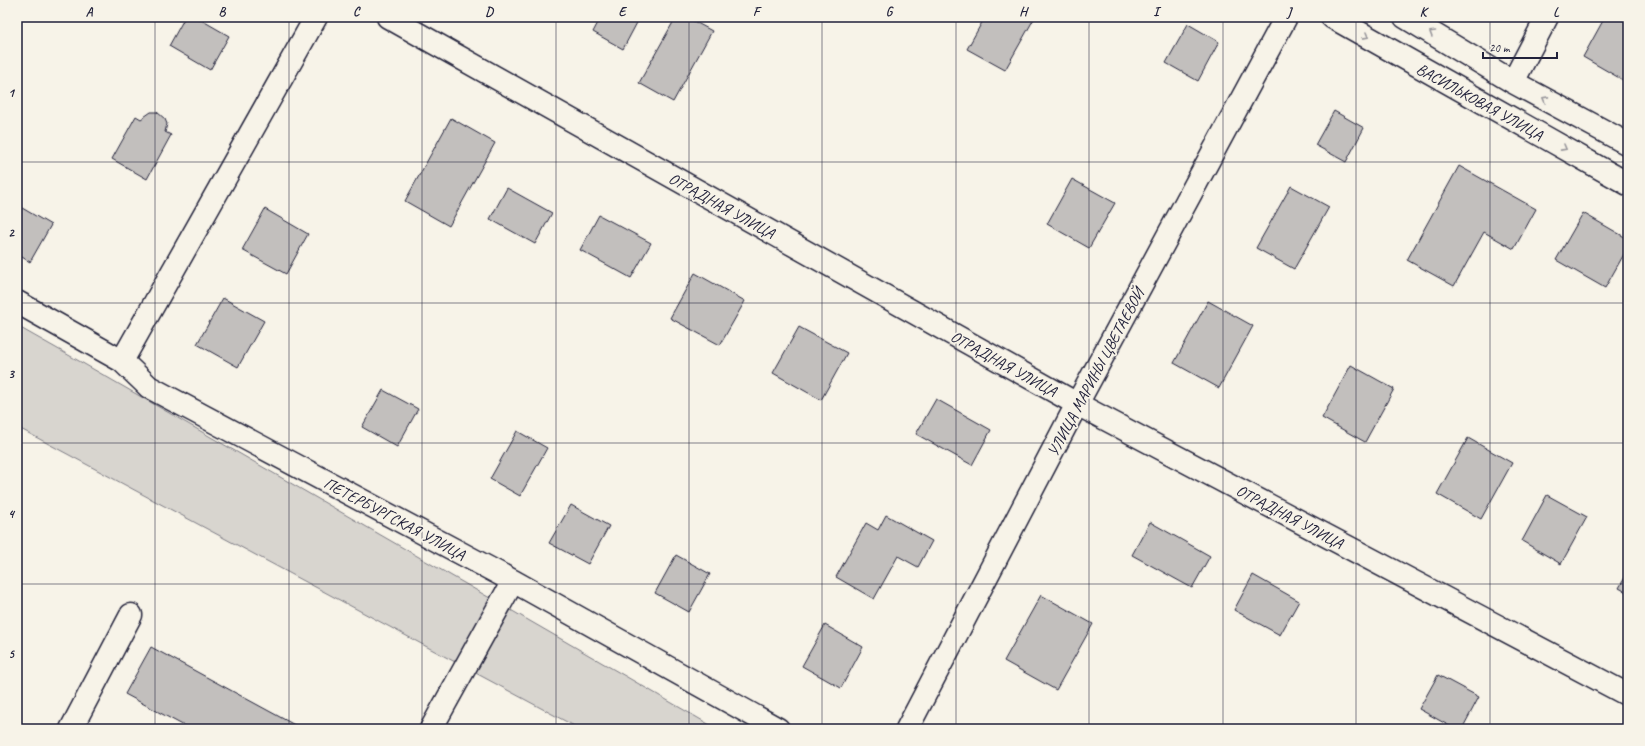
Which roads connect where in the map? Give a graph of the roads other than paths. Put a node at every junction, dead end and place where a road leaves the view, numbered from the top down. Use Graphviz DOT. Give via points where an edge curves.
graph roads {
  1 [pos="316,17"];
  2 [pos="388,17"];
  3 [pos="1286,17"];
  4 [pos="1332,17"];
  5 [pos="1406,17"];
  6 [pos="1547,17"];
  7 [pos="1514,82"];
  8 [pos="1628,144"];
  9 [pos="1628,184"];
  10 [pos="17,302"];
  11 [pos="122,361"];
  12 [pos="1077,404"];
  13 [pos="512,581"];
  14 [pos="131,615"];
  15 [pos="1628,695"];
  16 [pos="71,729"];
  17 [pos="431,729"];
  18 [pos="778,729"];
  19 [pos="907,729"];
  1 -- 11 [label="street"];
  2 -- 12 [label="street, ОТРАДНАЯ УЛИЦА"];
  3 -- 12 [label="street, УЛИЦА МАРИНЫ ЦВЕТАЕВОЙ"];
  4 -- 9 [label="street, ВАСИЛЬКОВАЯ УЛИЦА, one-way"];
  7 -- 5 [label="street, ВАСИЛЬКОВАЯ УЛИЦА, one-way"];
  6 -- 7 [label="street"];
  8 -- 7 [label="street, ВАСИЛЬКОВАЯ УЛИЦА, one-way"];
  10 -- 11 [label="street, ПЕТЕРБУРГСКАЯ УЛИЦА"];
  11 -- 13 [label="street, ПЕТЕРБУРГСКАЯ УЛИЦА" via="149,387"];
  12 -- 15 [label="street, ОТРАДНАЯ УЛИЦА"];
  12 -- 19 [label="street, УЛИЦА МАРИНЫ ЦВЕТАЕВОЙ"];
  13 -- 17 [label="street"];
  13 -- 18 [label="street, ПЕТЕРБУРГСКАЯ УЛИЦА"];
  14 -- 16 [label="street"];
}
